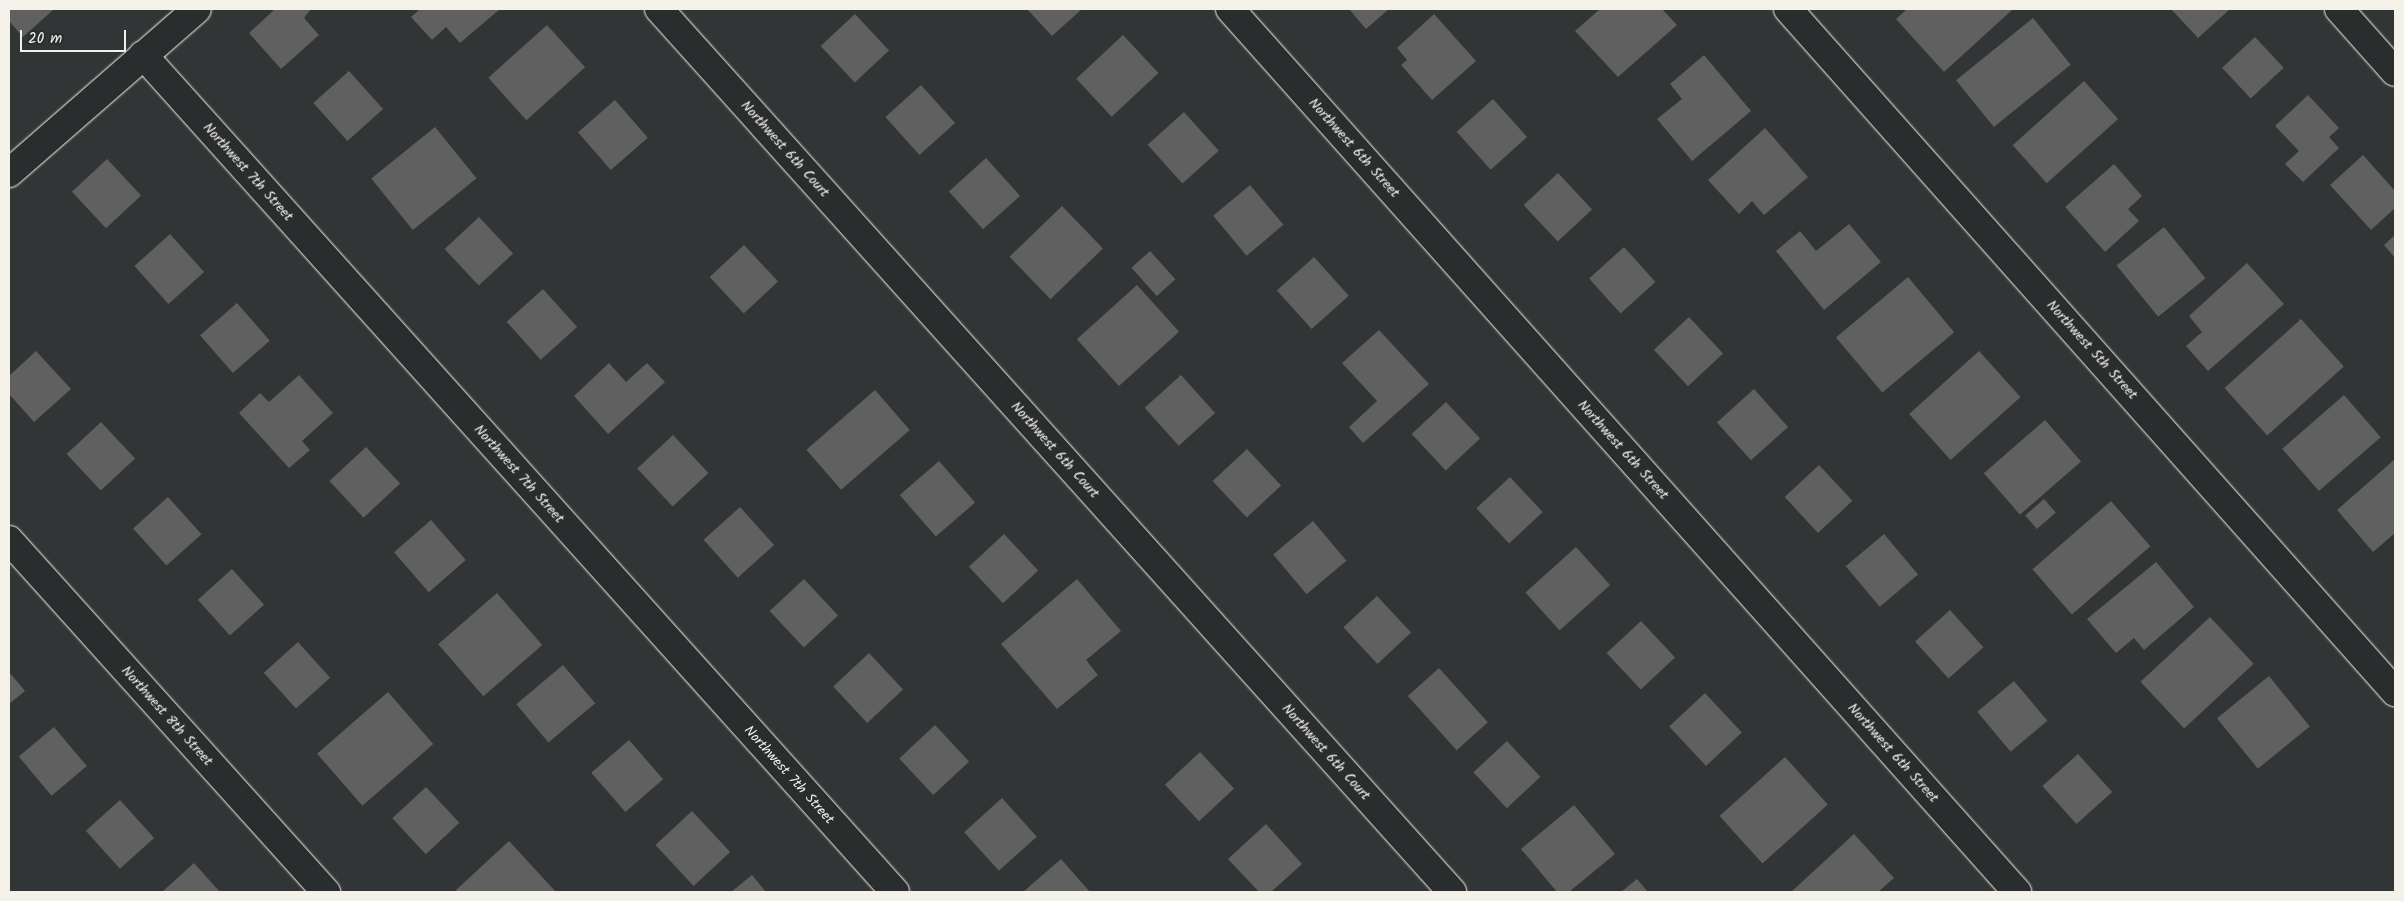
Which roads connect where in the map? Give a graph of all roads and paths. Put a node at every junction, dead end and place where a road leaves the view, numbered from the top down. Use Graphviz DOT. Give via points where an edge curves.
graph roads {
  1 [pos="197,9"];
  2 [pos="659,9"];
  3 [pos="1230,9"];
  4 [pos="1788,9"];
  5 [pos="2338,9"];
  6 [pos="143,55"];
  7 [pos="2395,72"];
  8 [pos="9,173"];
  9 [pos="9,540"];
  10 [pos="2395,692"];
  11 [pos="326,892"];
  12 [pos="894,892"];
  13 [pos="1452,892"];
  14 [pos="2017,892"];
  1 -- 6 [label="street"];
  2 -- 13 [label="street, Northwest 6th Court"];
  3 -- 14 [label="street, Northwest 6th Street"];
  4 -- 10 [label="street, Northwest 5th Street"];
  5 -- 7 [label="street"];
  6 -- 8 [label="street"];
  6 -- 12 [label="street, Northwest 7th Street"];
  9 -- 11 [label="street, Northwest 8th Street"];
}
